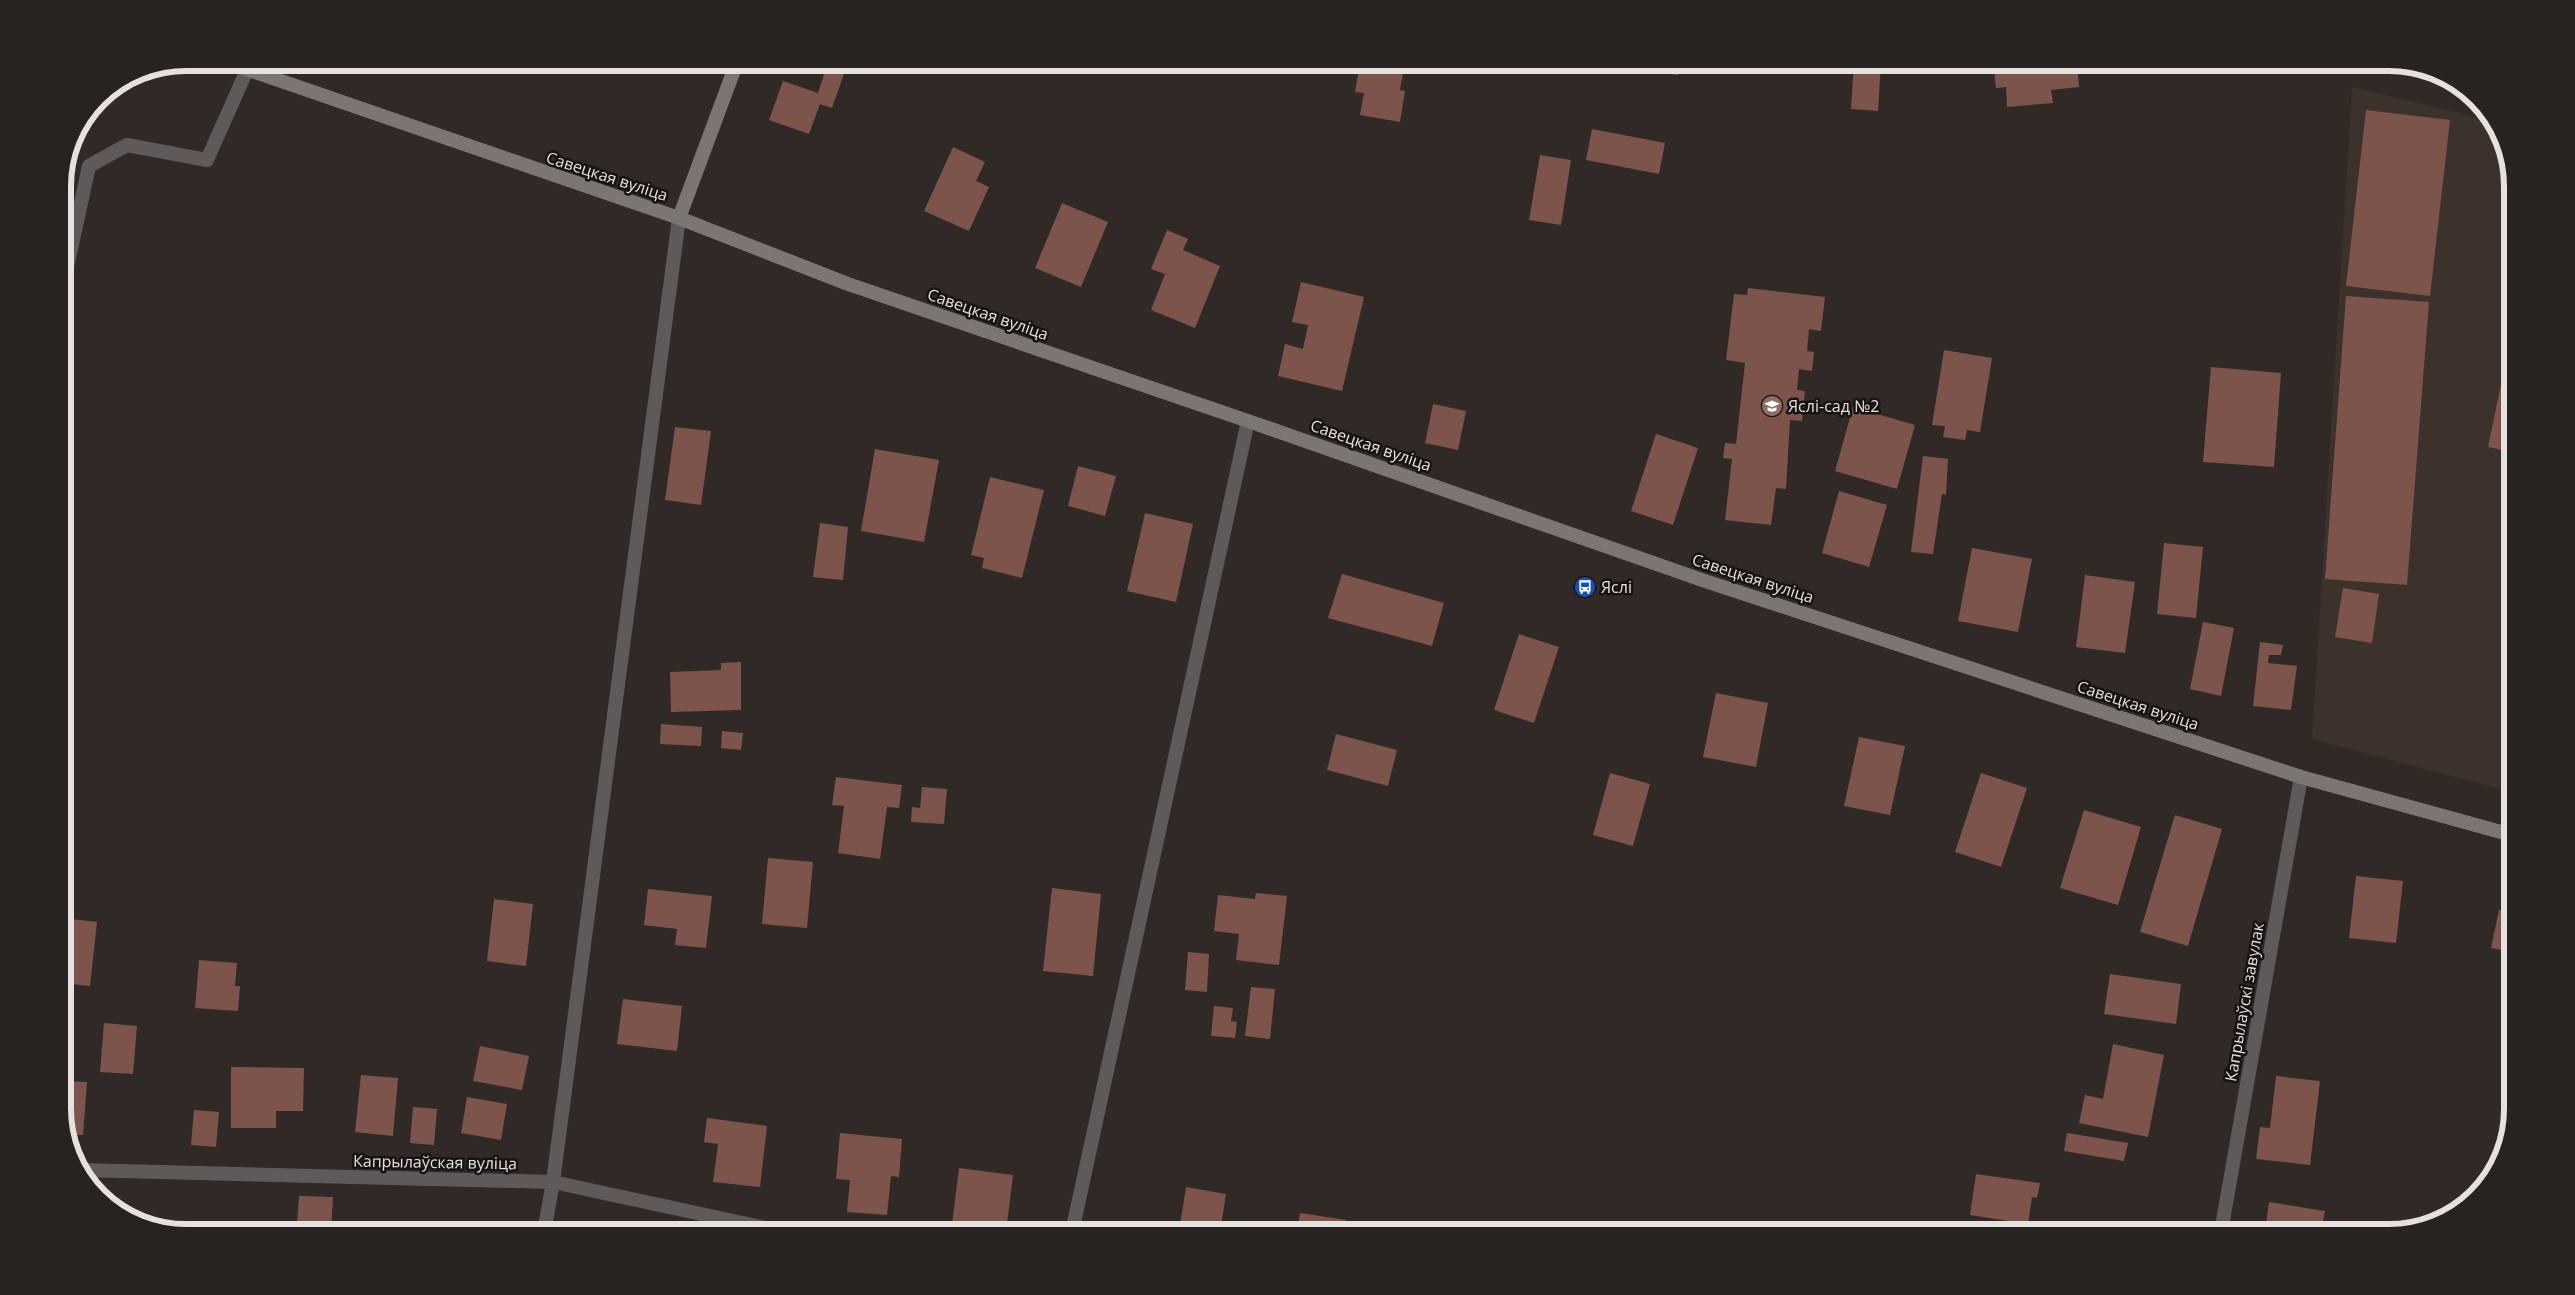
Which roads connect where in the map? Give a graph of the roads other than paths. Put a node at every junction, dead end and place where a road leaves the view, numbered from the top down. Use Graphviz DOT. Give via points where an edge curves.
graph roads {
  1 [pos="247,71"];
  2 [pos="250,71"];
  3 [pos="735,71"];
  4 [pos="679,218"];
  5 [pos="71,249"];
  6 [pos="1248,421"];
  7 [pos="2301,777"];
  8 [pos="2504,832"];
  9 [pos="89,1170"];
  10 [pos="553,1182"];
  11 [pos="545,1224"];
  12 [pos="747,1224"];
  13 [pos="1074,1224"];
  14 [pos="2222,1224"];
  1 -- 5 [label="street" via="207,160 128,145 89,166"];
  2 -- 4 [label="main road, Савецкая вуліца"];
  3 -- 4 [label="main road"];
  4 -- 6 [label="main road, Савецкая вуліца" via="848,284"];
  4 -- 10 [label="street"];
  6 -- 7 [label="main road, Савецкая вуліца" via="1705,581"];
  6 -- 13 [label="street"];
  7 -- 8 [label="main road, Савецкая вуліца"];
  7 -- 14 [label="street, Капрылаўскі завулак"];
  9 -- 10 [label="street, Капрылаўская вуліца"];
  10 -- 11 [label="street"];
  10 -- 12 [label="street, Капрылаўская вуліца"];
}
